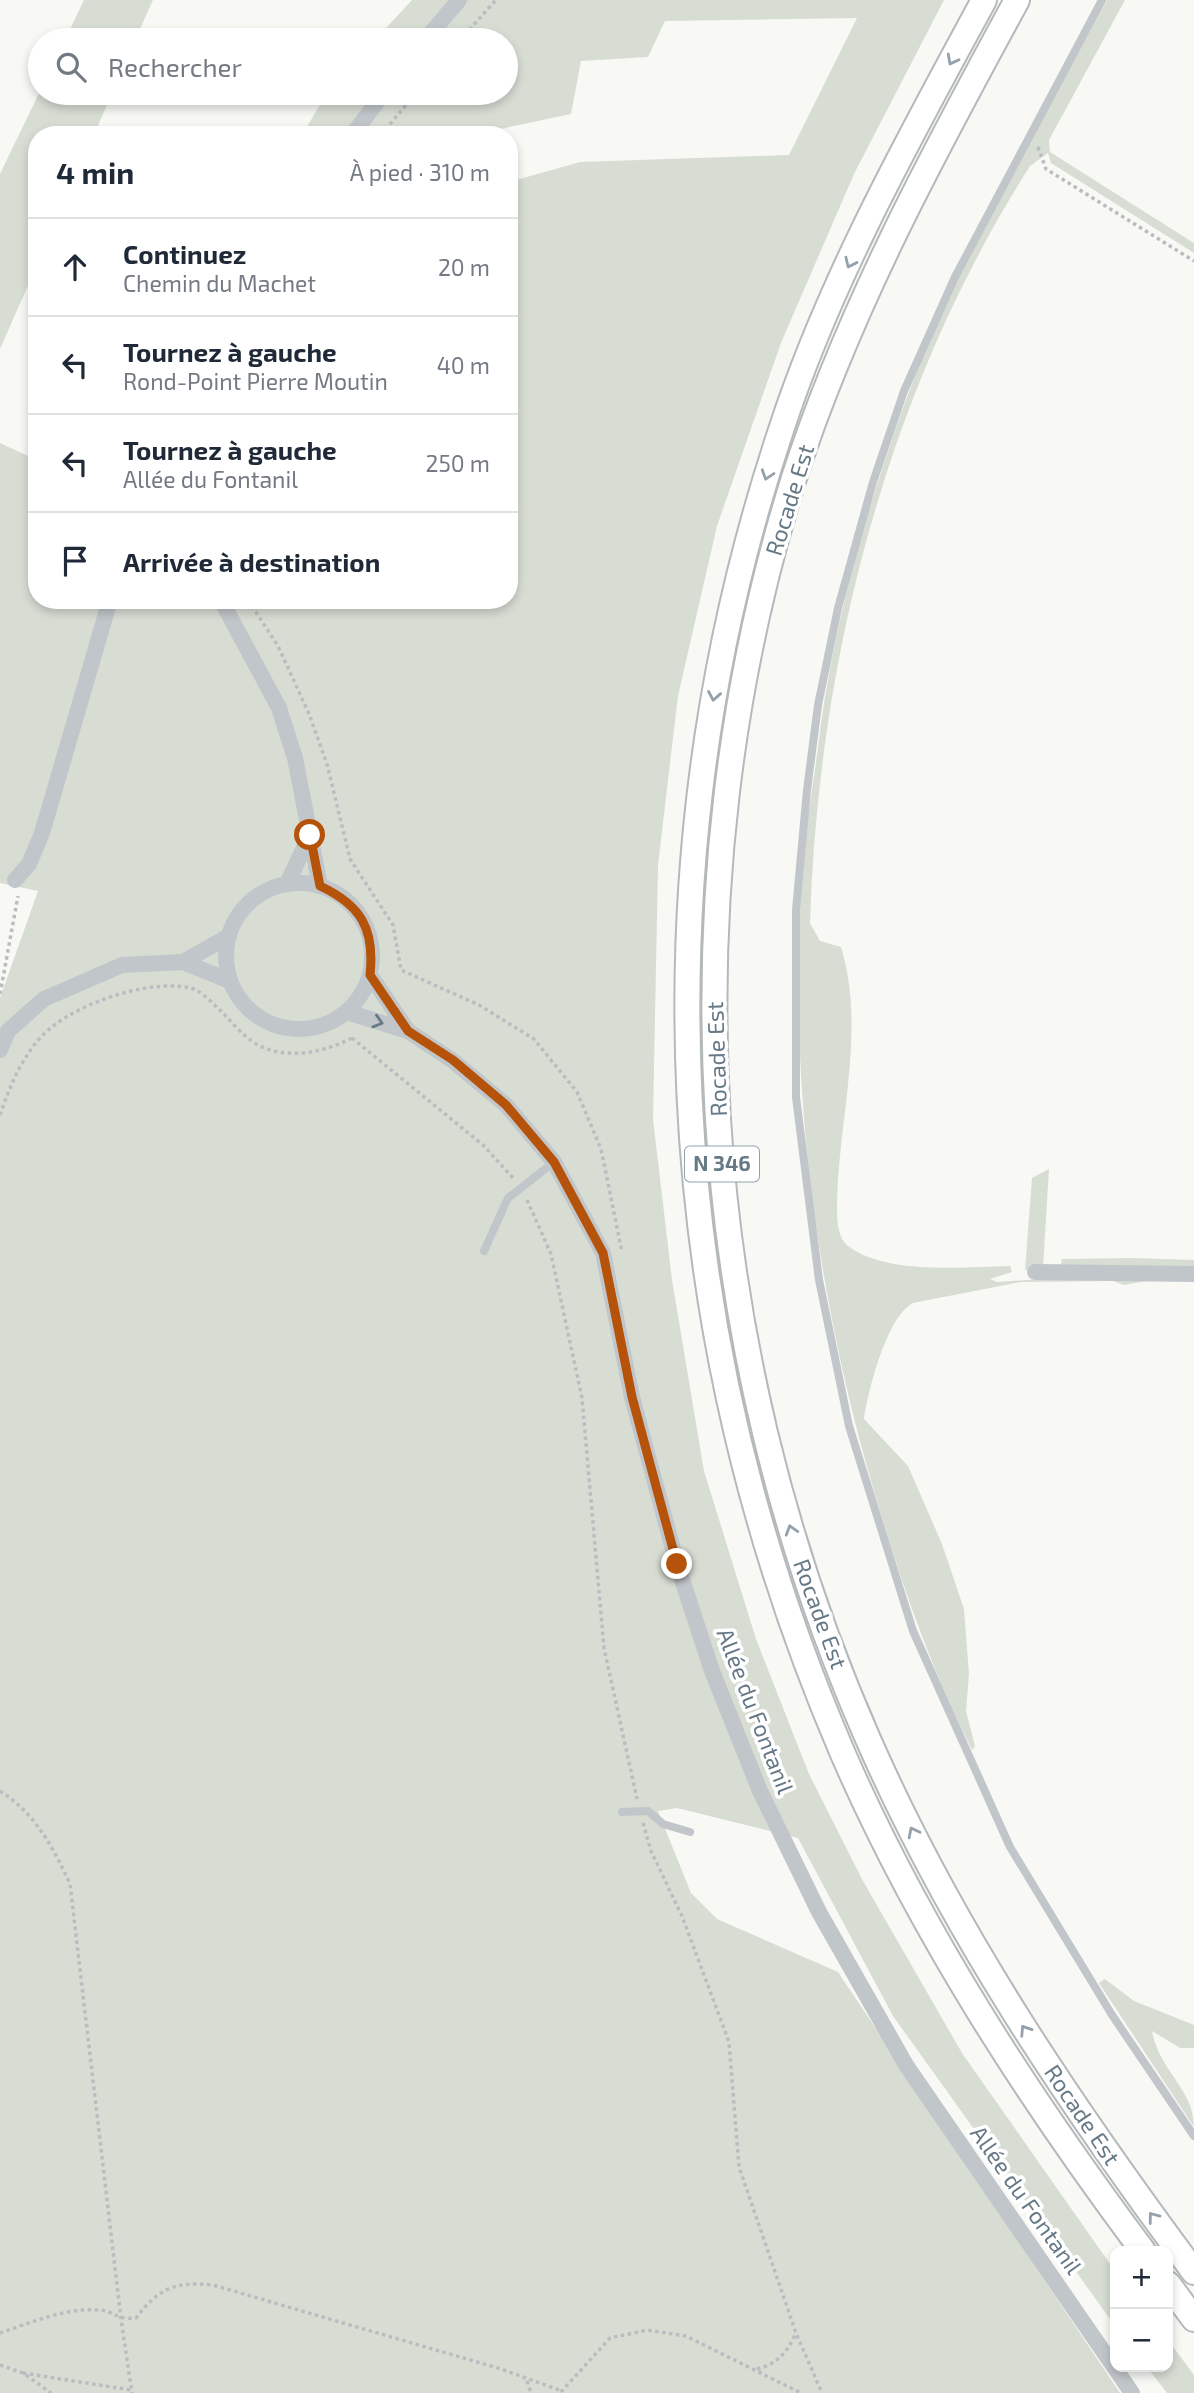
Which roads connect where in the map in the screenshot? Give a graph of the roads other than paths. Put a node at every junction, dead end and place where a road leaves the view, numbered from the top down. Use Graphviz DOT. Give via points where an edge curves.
graph roads {
  1 [pos="459,0"];
  2 [pos="984,0"];
  3 [pos="1017,0"];
  4 [pos="1102,0"];
  5 [pos="435,28"];
  6 [pos="375,105"];
  7 [pos="359,126"];
  8 [pos="107,609"];
  9 [pos="226,609"];
  10 [pos="310,835"];
  11 [pos="15,880"];
  12 [pos="287,884"];
  13 [pos="320,886"];
  14 [pos="229,936"];
  15 [pos="183,962"];
  16 [pos="370,975"];
  17 [pos="230,981"];
  18 [pos="347,1012"];
  19 [pos="408,1031"];
  20 [pos="0,1050"];
  21 [pos="554,1162"];
  22 [pos="484,1251"];
  23 [pos="1035,1272"];
  24 [pos="1194,1274"];
  25 [pos="622,1812"];
  26 [pos="690,1832"];
  27 [pos="1194,2136"];
  28 [pos="1139,2246"];
  29 [pos="1194,2272"];
  30 [pos="1173,2291"];
  31 [pos="1194,2319"];
  32 [pos="1132,2393"];
  1 -- 5 [label="street"];
  2 -- 28 [label="highway, Rocade Est / N 346, one-way" via="825,316 752,520 728,621 700,786 686,991 688,1096 701,1245 724,1380 755,1505 808,1668 874,1820 937,1938 1048,2118"];
  29 -- 3 [label="highway, Rocade Est / N 346, one-way" via="1090,2128 1000,1990 941,1887 868,1740 805,1574 770,1455 738,1299 719,1132 714,991 721,848 740,709 773,549 815,418 852,326 905,213"];
  4 -- 27 [label="lane" via="955,277 904,391 873,482 838,608 807,790 796,910 796,1097 818,1280 849,1426 913,1630 1010,1847 1112,2015"];
  6 -- 7 [label="street"];
  8 -- 11 [label="street" via="42,833 29,864"];
  9 -- 10 [label="street" via="279,708 295,758"];
  10 -- 12 [label="street"];
  10 -- 13 [label="street"];
  12 -- 13 [label="street"];
  12 -- 14 [label="street" via="250,901"];
  13 -- 16 [label="street" via="340,895 368,930 373,952"];
  14 -- 15 [label="street"];
  14 -- 17 [label="street"];
  15 -- 17 [label="street"];
  15 -- 20 [label="street" via="122,965 77,982 34,1007 8,1031"];
  16 -- 18 [label="street" via="362,995"];
  16 -- 19 [label="street, Allée du Fontanil"];
  17 -- 18 [label="street" via="250,1009 281,1027 327,1024"];
  18 -- 19 [label="street, Allée du Fontanil, one-way"];
  19 -- 21 [label="street, Allée du Fontanil" via="453,1060 506,1105"];
  21 -- 22 [label="lane" via="508,1198"];
  21 -- 32 [label="street, Allée du Fontanil" via="603,1253 632,1397 677,1564 712,1671 760,1791 819,1912 905,2065"];
  23 -- 24 [label="street"];
  25 -- 26 [label="lane" via="648,1811 663,1824"];
  30 -- 31 [label="highway"];
}
